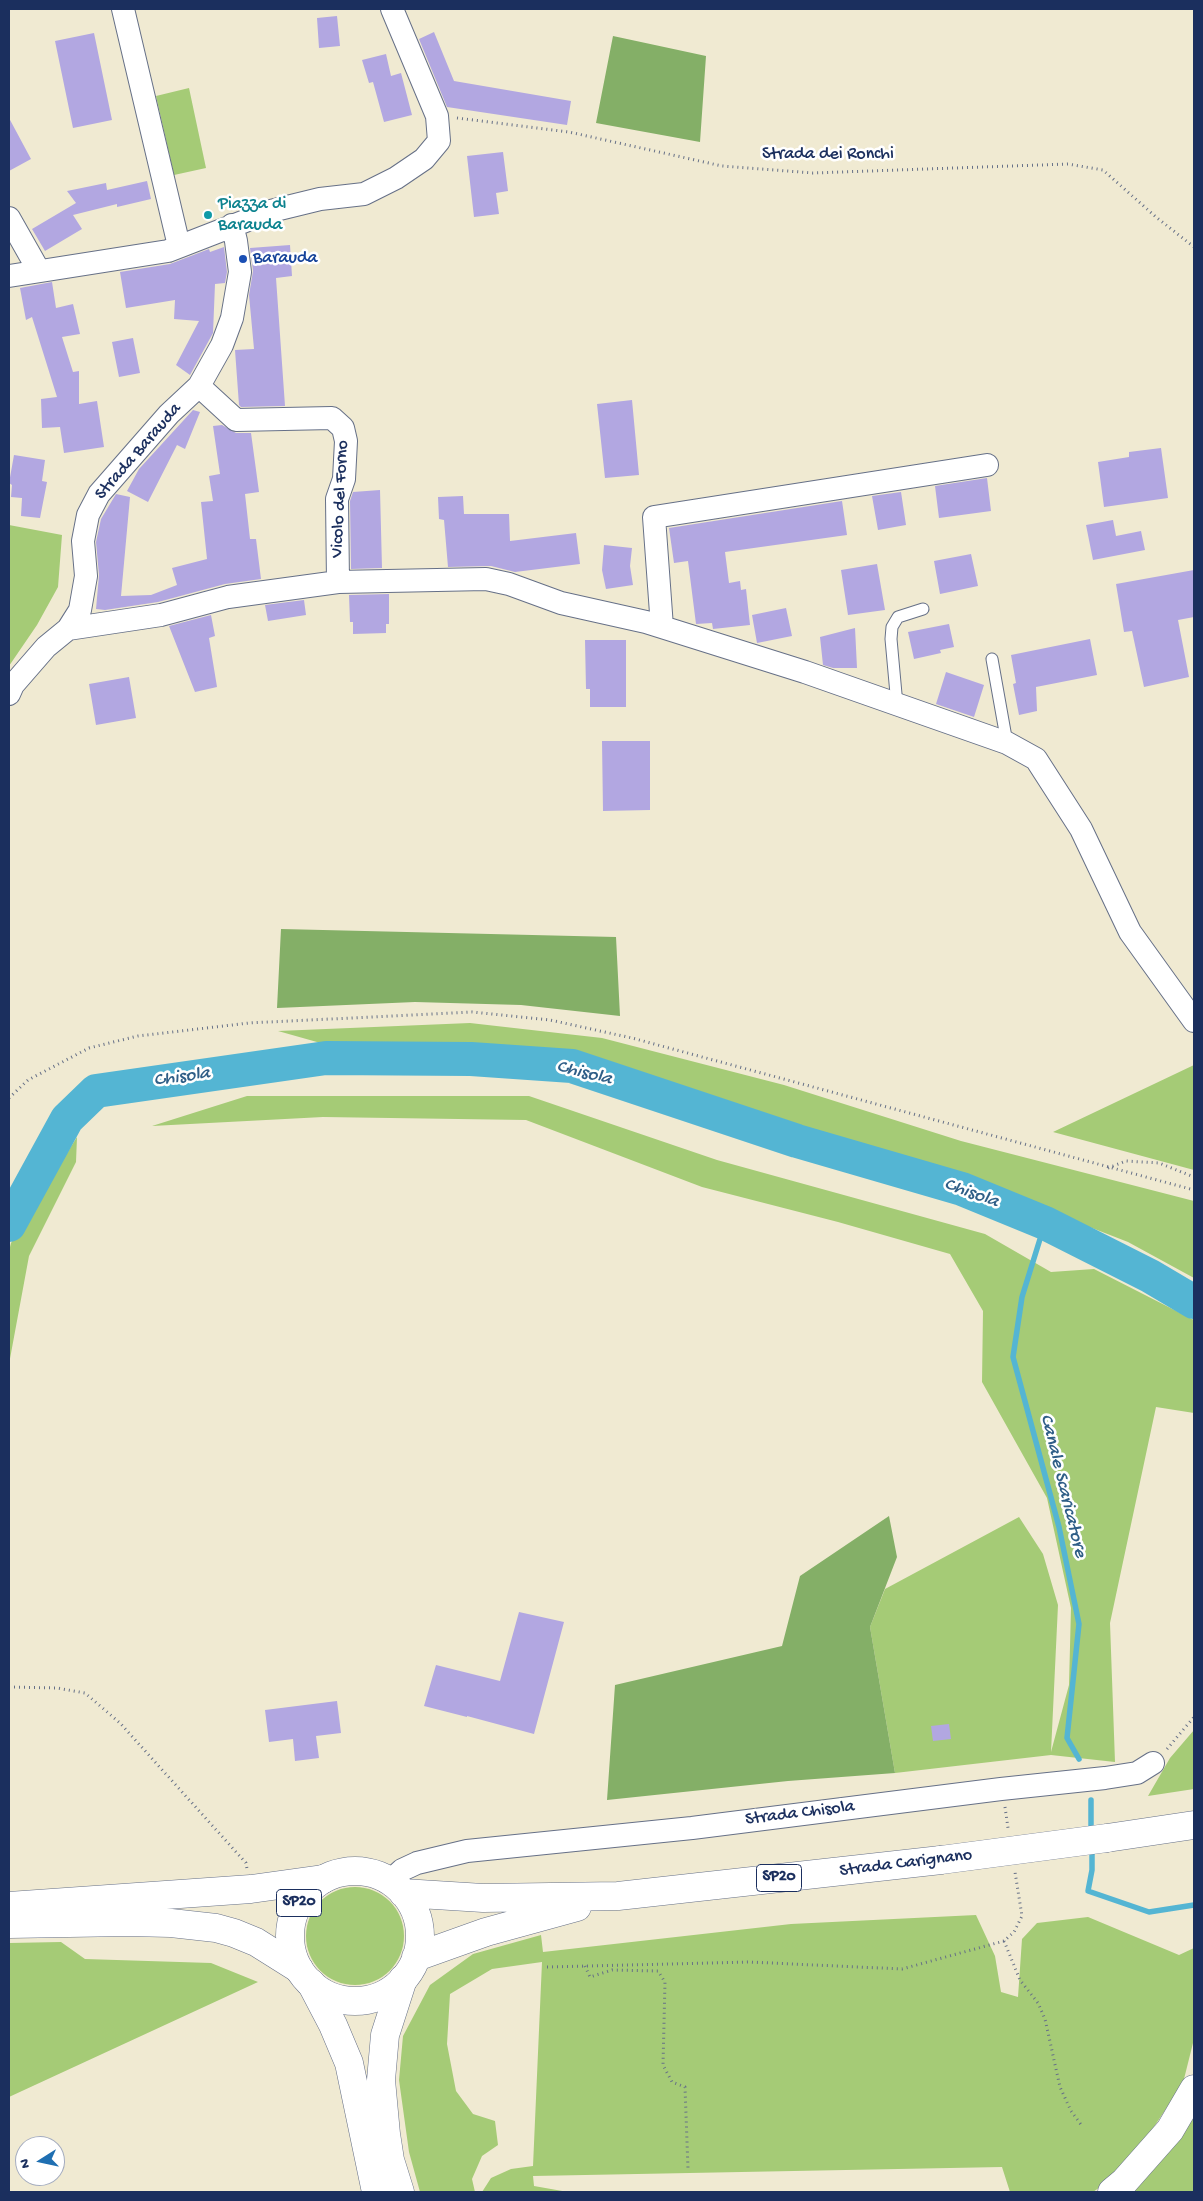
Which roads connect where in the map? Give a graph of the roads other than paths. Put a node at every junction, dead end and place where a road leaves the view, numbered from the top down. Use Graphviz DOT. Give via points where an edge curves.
graph roads {
  1 [pos="122,9"];
  2 [pos="392,9"];
  3 [pos="9,218"];
  4 [pos="232,225"];
  5 [pos="179,246"];
  6 [pos="39,271"];
  7 [pos="9,276"];
  8 [pos="199,386"];
  9 [pos="986,465"];
  10 [pos="338,582"];
  11 [pos="922,609"];
  12 [pos="662,627"];
  13 [pos="68,629"];
  14 [pos="992,659"];
  15 [pos="9,694"];
  16 [pos="897,705"];
  17 [pos="1007,743"];
  18 [pos="1194,1022"];
  19 [pos="1153,1763"];
  20 [pos="1194,1825"];
  21 [pos="323,1879"];
  22 [pos="397,1887"];
  23 [pos="618,1896"];
  24 [pos="9,1906"];
  25 [pos="9,1924"];
  26 [pos="410,1968"];
  27 [pos="305,1976"];
  28 [pos="1194,2088"];
  29 [pos="376,2192"];
  30 [pos="400,2192"];
  31 [pos="1112,2192"];
  1 -- 5 [label="street"];
  2 -- 4 [label="street" via="437,116 439,141 424,159 364,194 320,199"];
  3 -- 6 [label="street"];
  4 -- 5 [label="street"];
  4 -- 8 [label="street, Strada Barauda" via="239,263 237,294 222,345"];
  5 -- 6 [label="street" via="168,251"];
  6 -- 7 [label="street"];
  8 -- 10 [label="street, Vicolo del Forno" via="236,420 332,418 343,428 346,441 344,479 337,499"];
  8 -- 13 [label="street, Strada Barauda" via="169,414 99,494 88,515 83,541 86,576 80,610"];
  9 -- 12 [label="street" via="654,517"];
  10 -- 12 [label="street" via="486,580 510,584 561,604"];
  10 -- 13 [label="street" via="228,597 161,615"];
  11 -- 16 [label="lane" via="898,617 892,627"];
  12 -- 16 [label="street"];
  13 -- 15 [label="street, Strada Barauda" via="46,648"];
  14 -- 17 [label="lane"];
  16 -- 17 [label="street"];
  17 -- 18 [label="street" via="1036,759 1081,829 1130,932"];
  19 -- 22 [label="street, Strada Chisola" via="1137,1772 1105,1778 692,1828 467,1851 417,1863 402,1870"];
  20 -- 23 [label="main road, Strada Carignano / SP20, bridge" via="941,1860"];
  21 -- 22 [label="main road, SP20" via="352,1871 372,1873"];
  21 -- 24 [label="main road, SP20" via="251,1889"];
  21 -- 27 [label="main road, SP20" via="302,1897 290,1933 292,1951"];
  22 -- 23 [label="main road, SP20" via="483,1898"];
  22 -- 26 [label="main road" via="413,1907 418,1923 420,1940"];
  23 -- 26 [label="main road, SP20" via="486,1932"];
  25 -- 27 [label="main road, SP20" via="136,1922 216,1928 256,1942"];
  26 -- 27 [label="main road, SP20" via="387,1992 368,2000 328,1995"];
  26 -- 30 [label="main road" via="385,2035 381,2080 390,2160"];
  27 -- 29 [label="main road" via="333,2025 349,2063"];
  28 -- 31 [label="main road" via="1170,2130 1137,2169"];
}
